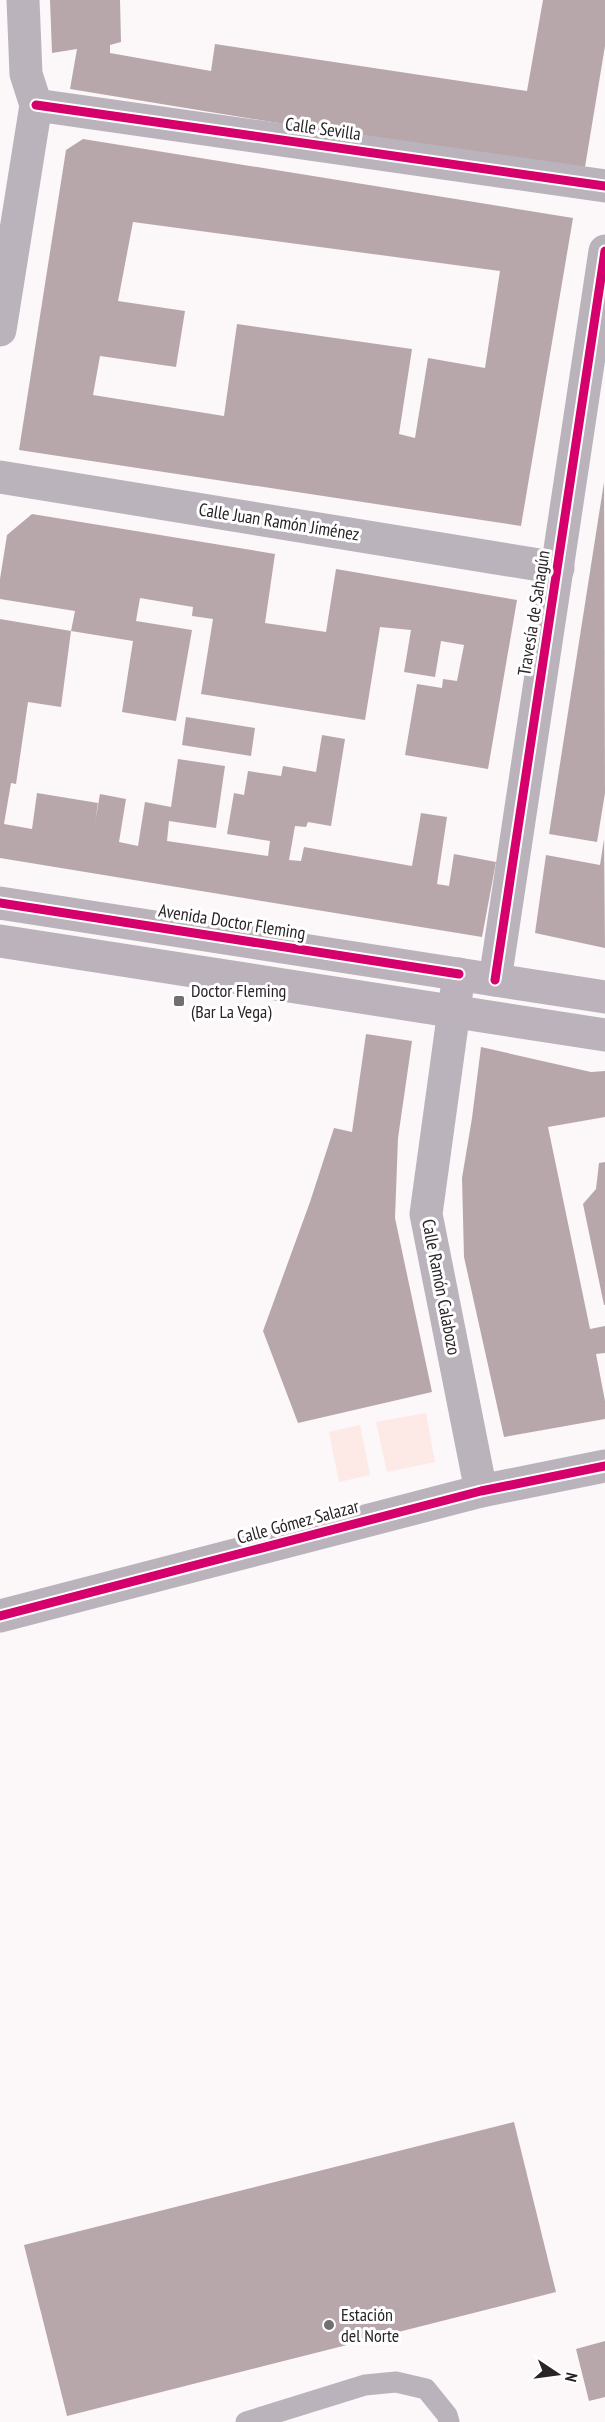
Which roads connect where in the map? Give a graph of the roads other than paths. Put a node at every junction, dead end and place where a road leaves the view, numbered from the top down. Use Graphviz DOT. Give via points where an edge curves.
graph roads {
  1 [pos="24,0"];
  2 [pos="13,74"];
  3 [pos="36,105"];
  4 [pos="605,186"];
  5 [pos="605,251"];
  6 [pos="0,330"];
  7 [pos="0,477"];
  8 [pos="558,568"];
  9 [pos="0,903"];
  10 [pos="0,941"];
  11 [pos="459,974"];
  12 [pos="495,980"];
  13 [pos="605,997"];
  14 [pos="452,1013"];
  15 [pos="605,1035"];
  16 [pos="605,1466"];
  17 [pos="481,1491"];
  18 [pos="0,1616"];
  19 [pos="246,2422"];
  20 [pos="448,2422"];
  1 -- 2 [label="street"];
  2 -- 3 [label="street"];
  3 -- 4 [label="street, Calle Sevilla"];
  3 -- 6 [label="street"];
  5 -- 8 [label="street, Travesía de Sahagún"];
  7 -- 8 [label="street, Calle Juan Ramón Jiménez"];
  8 -- 12 [label="street, Travesía de Sahagún"];
  9 -- 11 [label="main road, Avenida Doctor Fleming"];
  10 -- 14 [label="main road"];
  11 -- 12 [label="main road, Avenida Doctor Fleming"];
  11 -- 14 [label="street, Calle Ramón Calabozo"];
  12 -- 13 [label="main road, Avenida Doctor Fleming"];
  14 -- 15 [label="main road"];
  14 -- 17 [label="street, Calle Ramón Calabozo" via="426,1214"];
  16 -- 17 [label="street, Calle Gómez Salazar"];
  17 -- 18 [label="street, Calle Gómez Salazar"];
  19 -- 20 [label="lane" via="365,2385 396,2382 426,2389 447,2415"];
}
